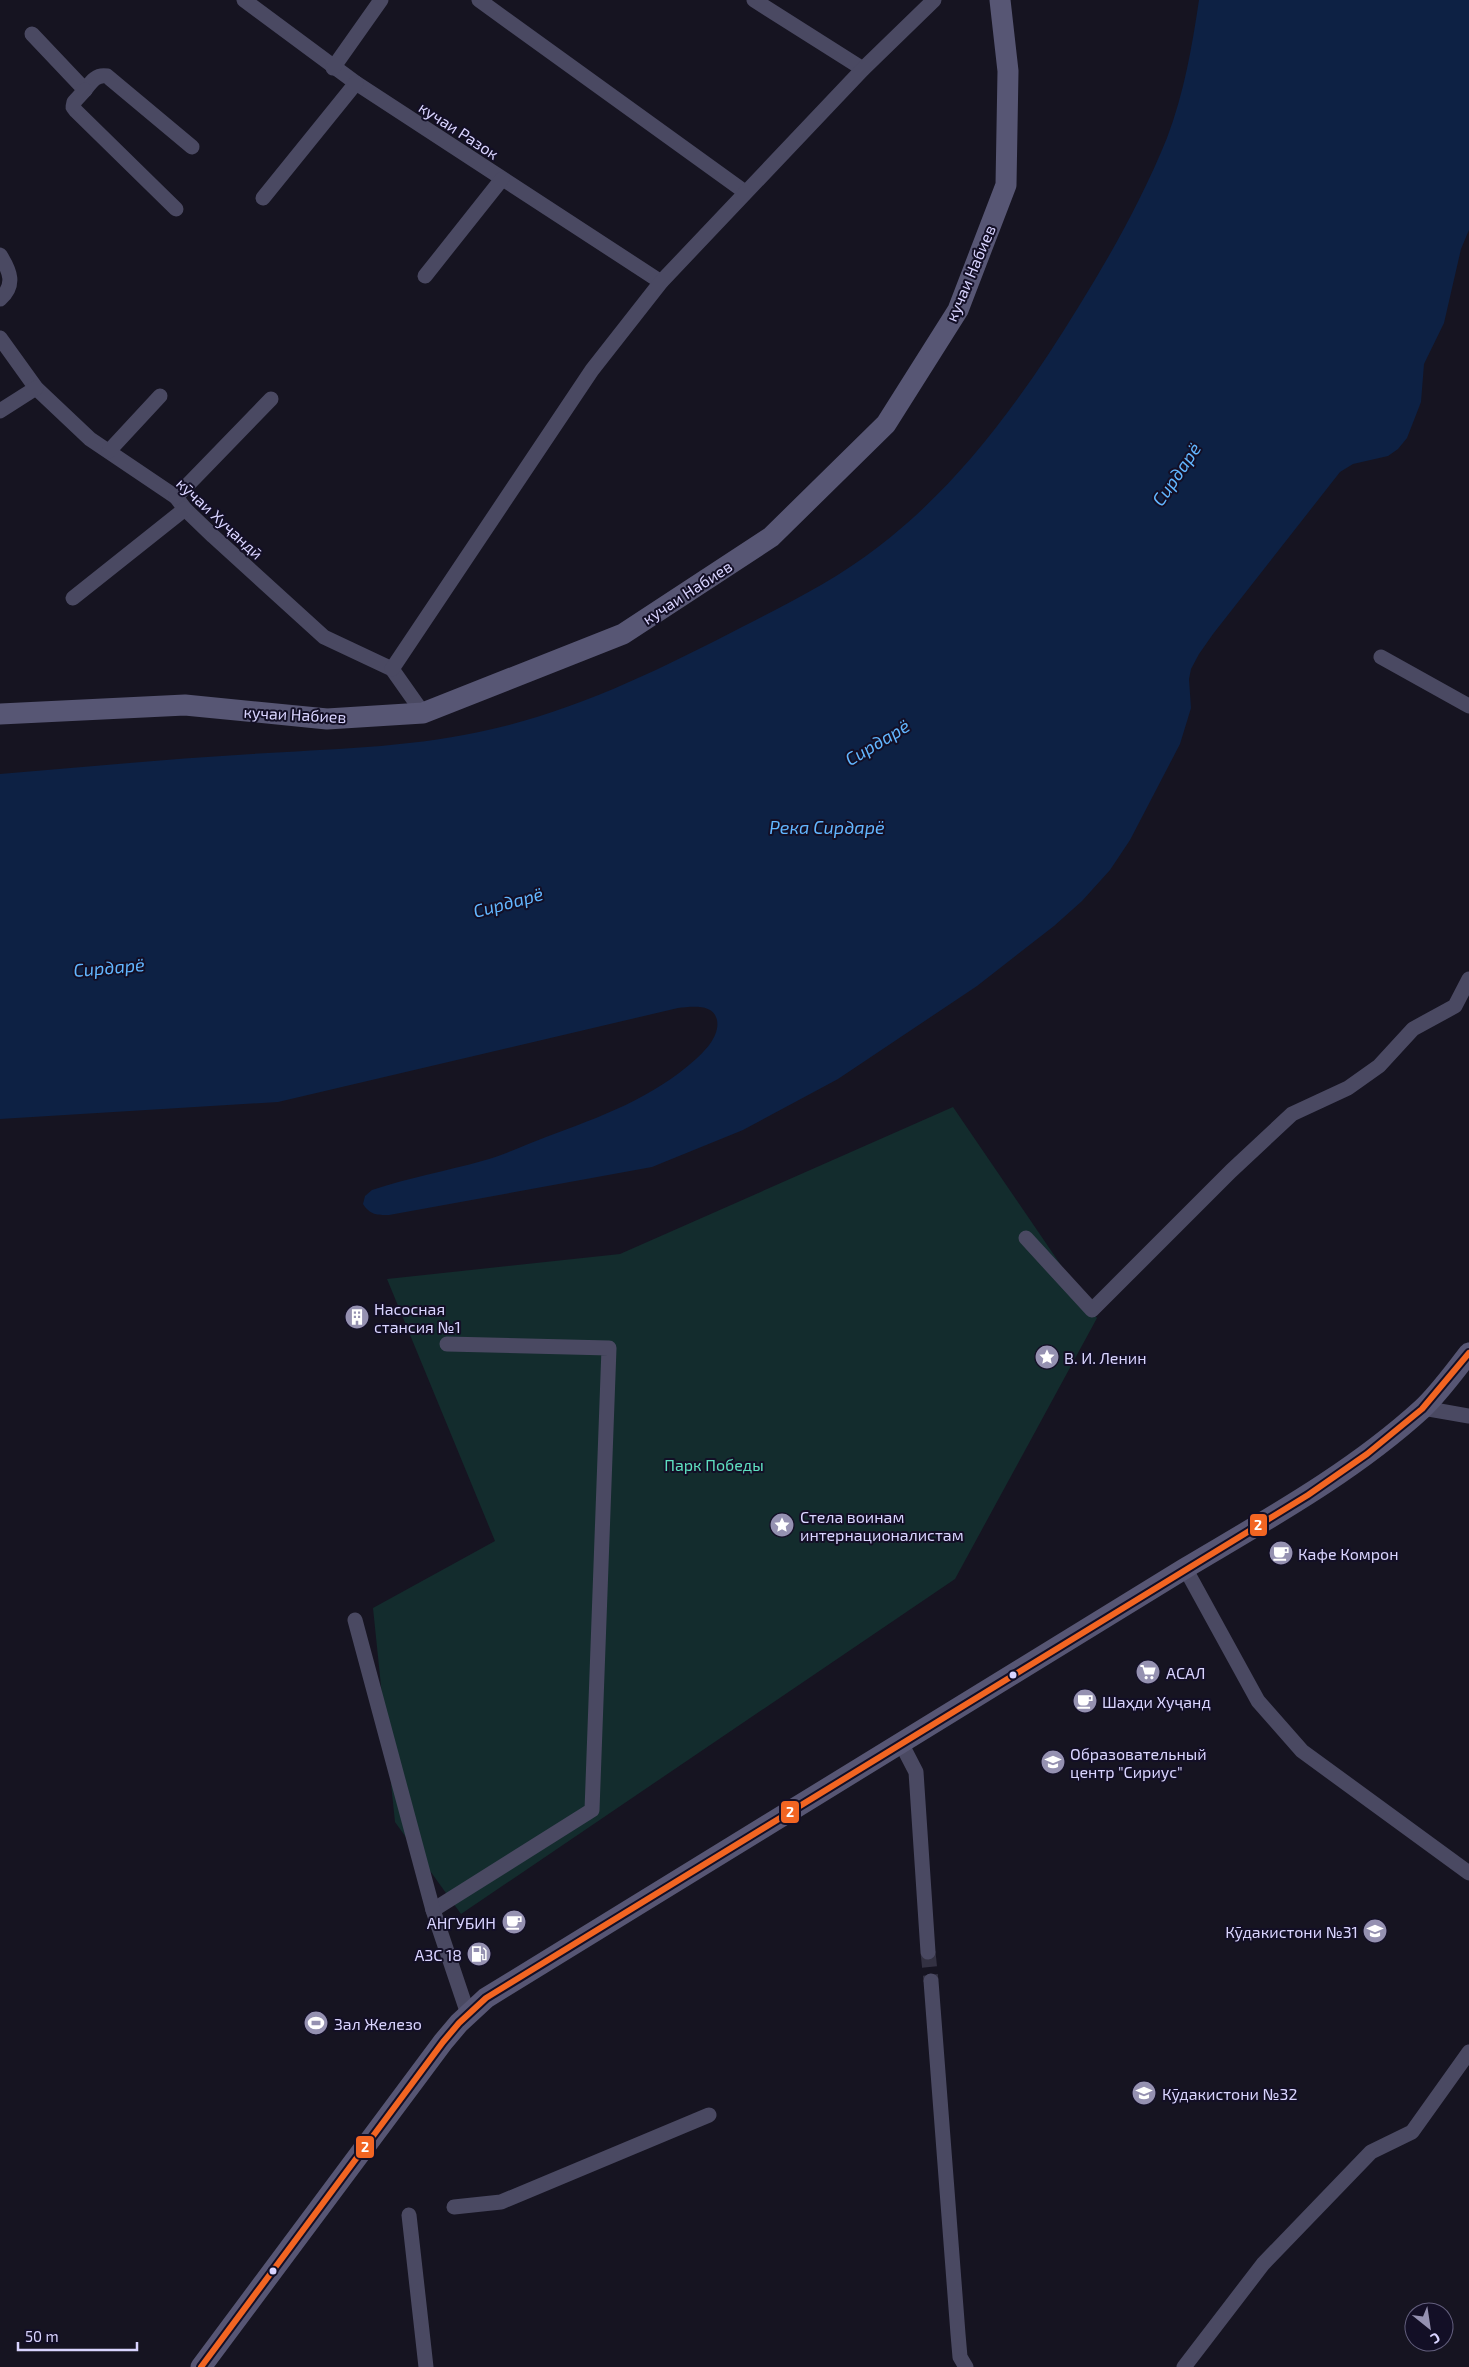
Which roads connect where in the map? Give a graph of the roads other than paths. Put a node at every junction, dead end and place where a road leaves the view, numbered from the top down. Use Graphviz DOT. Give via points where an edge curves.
graph roads {
  1 [pos="244,0"];
  2 [pos="381,0"];
  3 [pos="479,0"];
  4 [pos="754,0"];
  5 [pos="934,0"];
  6 [pos="1000,0"];
  7 [pos="32,34"];
  8 [pos="333,68"];
  9 [pos="863,69"];
  10 [pos="356,83"];
  11 [pos="85,90"];
  12 [pos="192,147"];
  13 [pos="502,179"];
  14 [pos="745,192"];
  15 [pos="263,198"];
  16 [pos="176,209"];
  17 [pos="0,255"];
  18 [pos="424,276"];
  19 [pos="661,282"];
  20 [pos="0,300"];
  21 [pos="0,338"];
  22 [pos="36,388"];
  23 [pos="160,396"];
  24 [pos="271,399"];
  25 [pos="0,411"];
  26 [pos="109,451"];
  27 [pos="180,503"];
  28 [pos="73,598"];
  29 [pos="1381,657"];
  30 [pos="392,669"];
  31 [pos="1469,706"];
  32 [pos="0,714"];
  33 [pos="423,714"];
  34 [pos="1469,979"];
  35 [pos="1026,1238"];
  36 [pos="447,1344"];
  37 [pos="1469,1353"];
  38 [pos="1422,1408"];
  39 [pos="1469,1416"];
  40 [pos="1185,1568"];
  41 [pos="355,1620"];
  42 [pos="901,1743"];
  43 [pos="1469,1873"];
  44 [pos="433,1910"];
  45 [pos="928,1952"];
  46 [pos="931,1981"];
  47 [pos="468,2014"];
  48 [pos="1469,2052"];
  49 [pos="709,2115"];
  50 [pos="454,2207"];
  51 [pos="409,2215"];
  52 [pos="201,2367"];
  53 [pos="426,2367"];
  54 [pos="966,2367"];
  55 [pos="1184,2367"];
  1 -- 8 [label="street, кучаи Разок"];
  2 -- 8 [label="street"];
  3 -- 14 [label="street"];
  4 -- 9 [label="street"];
  5 -- 9 [label="street"];
  6 -- 33 [label="main road, кучаи Набиев" via="1008,71 1006,185 958,310 886,424 771,537 623,634"];
  7 -- 11 [label="street"];
  8 -- 10 [label="street, кучаи Разок"];
  9 -- 14 [label="street"];
  10 -- 13 [label="street, кучаи Разок"];
  10 -- 15 [label="street"];
  11 -- 12 [label="street" via="94,78 107,76"];
  11 -- 16 [label="street" via="74,102 76,112"];
  13 -- 18 [label="street"];
  13 -- 19 [label="street, кучаи Разок"];
  14 -- 19 [label="street"];
  17 -- 20 [label="street" via="11,281 7,294"];
  19 -- 30 [label="street" via="592,370"];
  21 -- 22 [label="street, кӯчаи Хуҷандӣ"];
  22 -- 25 [label="street"];
  22 -- 26 [label="street, кӯчаи Хуҷандӣ" via="90,438"];
  23 -- 26 [label="street"];
  24 -- 27 [label="street"];
  26 -- 27 [label="street, кӯчаи Хуҷандӣ"];
  27 -- 28 [label="street"];
  27 -- 30 [label="street, кӯчаи Хуҷандӣ" via="324,637"];
  29 -- 31 [label="street"];
  30 -- 33 [label="street"];
  32 -- 33 [label="main road, кучаи Набиев" via="185,705 327,718"];
  34 -- 35 [label="street" via="1455,1006 1413,1029 1379,1066 1348,1088 1292,1114 1092,1310"];
  36 -- 44 [label="street" via="609,1348 592,1810"];
  37 -- 38 [label="main road"];
  38 -- 39 [label="street"];
  38 -- 40 [label="main road" via="1345,1469"];
  40 -- 42 [label="main road"];
  40 -- 43 [label="street" via="1258,1701 1302,1752"];
  41 -- 44 [label="street"];
  42 -- 45 [label="street" via="916,1772"];
  42 -- 47 [label="main road" via="486,1998"];
  44 -- 47 [label="street"];
  46 -- 54 [label="street" via="960,2357"];
  47 -- 52 [label="main road" via="443,2042"];
  48 -- 55 [label="street" via="1412,2132 1371,2152 1262,2264"];
  49 -- 50 [label="street" via="501,2202"];
  51 -- 53 [label="street"];
}
